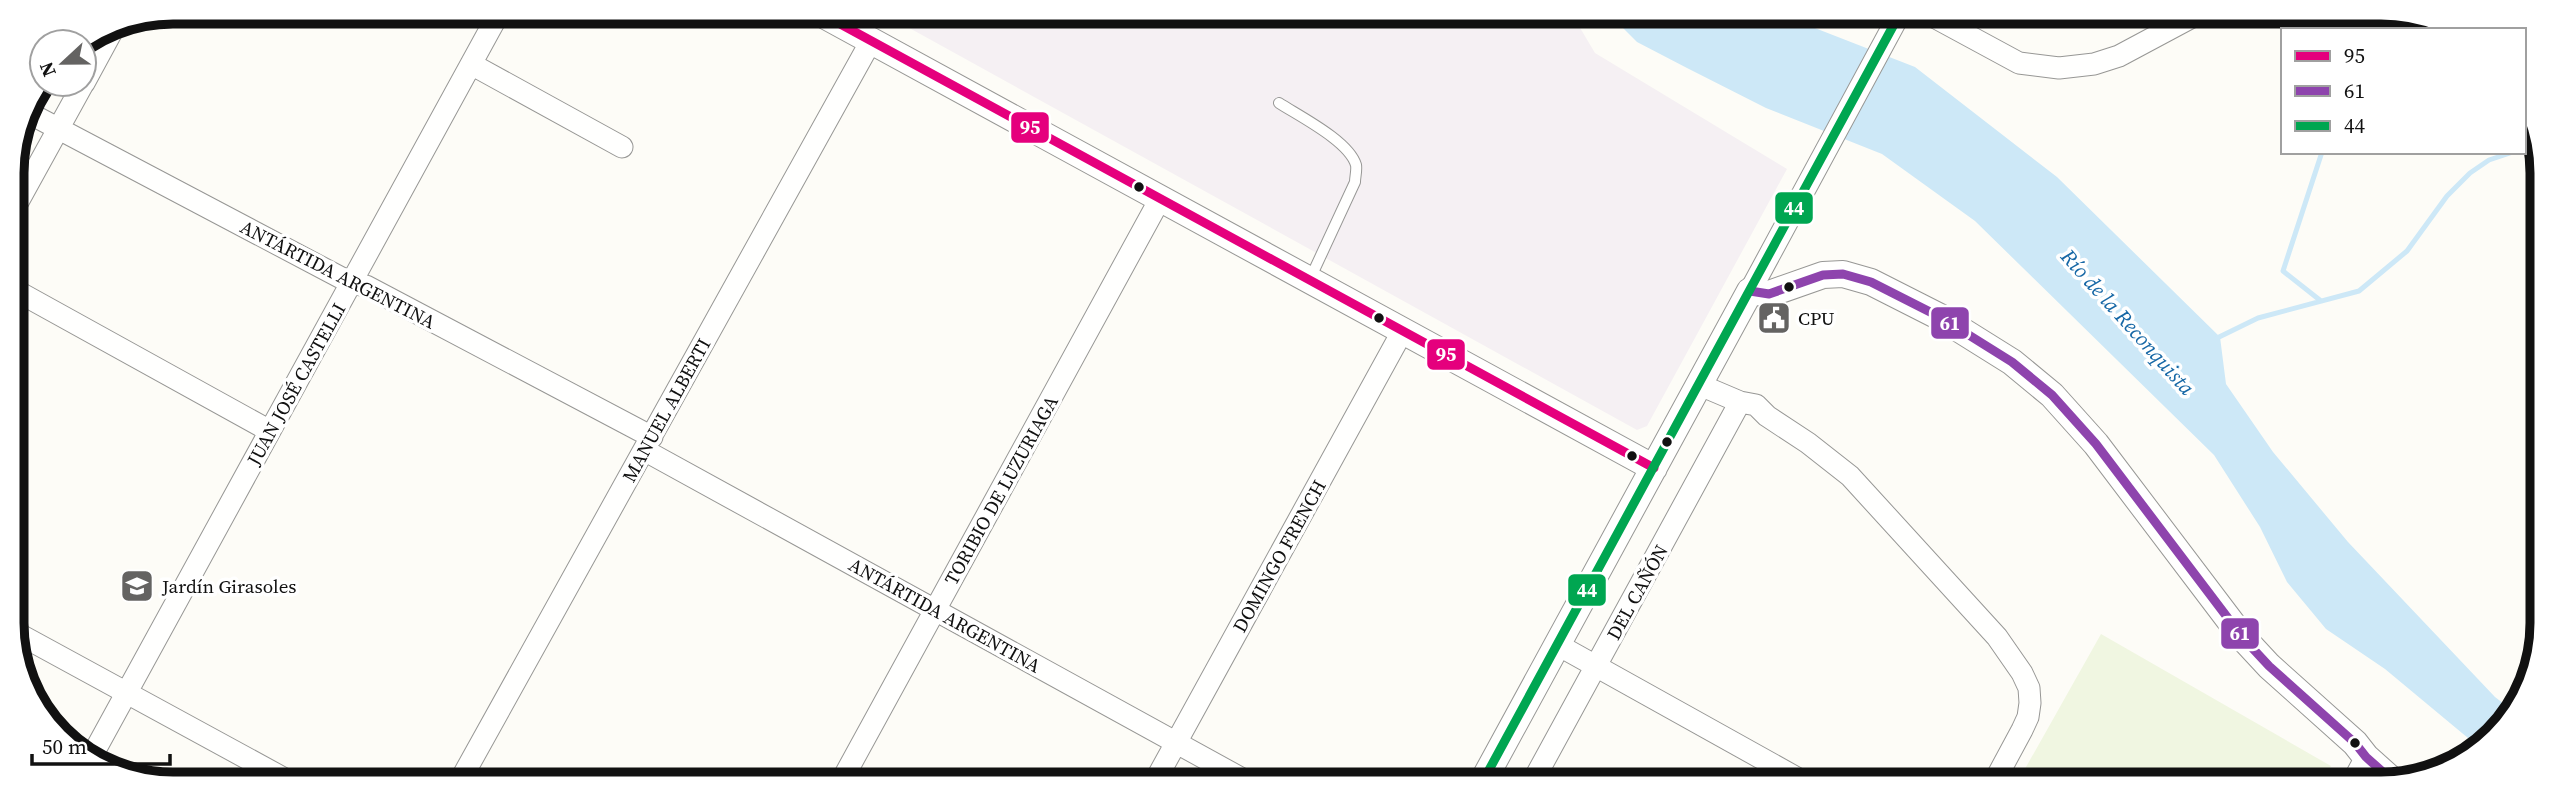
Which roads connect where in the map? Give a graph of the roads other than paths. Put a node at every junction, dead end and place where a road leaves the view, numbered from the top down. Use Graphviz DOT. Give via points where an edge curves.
graph roads {
  1 [pos="1894,24"];
  2 [pos="1947,24"];
  3 [pos="2179,24"];
  4 [pos="492,25"];
  5 [pos="841,25"];
  6 [pos="107,41"];
  7 [pos="871,41"];
  8 [pos="98,57"];
  9 [pos="471,64"];
  10 [pos="76,98"];
  11 [pos="1279,103"];
  12 [pos="36,117"];
  13 [pos="58,129"];
  14 [pos="622,147"];
  15 [pos="25,189"];
  16 [pos="1160,200"];
  17 [pos="1309,281"];
  18 [pos="351,283"];
  19 [pos="1750,291"];
  20 [pos="25,295"];
  21 [pos="1402,332"];
  22 [pos="1700,385"];
  23 [pos="1740,402"];
  24 [pos="270,431"];
  25 [pos="648,443"];
  26 [pos="1654,468"];
  27 [pos="935,610"];
  28 [pos="26,638"];
  29 [pos="1558,645"];
  30 [pos="1596,666"];
  31 [pos="127,693"];
  32 [pos="1176,743"];
  33 [pos="96,749"];
  34 [pos="2366,757"];
  35 [pos="1488,771"];
  36 [pos="1538,771"];
  37 [pos="1785,771"];
  38 [pos="2000,771"];
  39 [pos="2358,771"];
  40 [pos="2382,771"];
  41 [pos="272,772"];
  42 [pos="465,772"];
  43 [pos="847,772"];
  44 [pos="1161,772"];
  45 [pos="1229,772"];
  1 -- 19 [label="street"];
  2 -- 3 [label="street" via="2019,63 2059,68 2119,56"];
  4 -- 9 [label="street, JUAN JOSÉ CASTELLI"];
  5 -- 7 [label="street"];
  6 -- 8 [label="street"];
  7 -- 16 [label="street"];
  7 -- 25 [label="street, MANUEL ALBERTI"];
  9 -- 14 [label="street"];
  9 -- 18 [label="street, JUAN JOSÉ CASTELLI"];
  10 -- 13 [label="street"];
  11 -- 17 [label="lane" via="1330,137 1357,166 1355,181"];
  12 -- 13 [label="street, ANTÁRTIDA ARGENTINA"];
  13 -- 15 [label="street"];
  13 -- 18 [label="street, ANTÁRTIDA ARGENTINA"];
  16 -- 17 [label="street"];
  16 -- 27 [label="street, TORIBIO DE LUZURIAGA"];
  17 -- 21 [label="street"];
  18 -- 24 [label="street, JUAN JOSÉ CASTELLI"];
  18 -- 25 [label="street, ANTÁRTIDA ARGENTINA" via="366,286"];
  19 -- 22 [label="street"];
  19 -- 34 [label="street" via="1769,294 1823,275 1843,274 1871,282 1940,317 2012,362 2052,395 2096,444 2243,638"];
  20 -- 24 [label="street"];
  21 -- 26 [label="street"];
  21 -- 32 [label="street, DOMINGO FRENCH"];
  22 -- 23 [label="street"];
  22 -- 26 [label="street"];
  23 -- 30 [label="street, DEL CAÑÓN"];
  23 -- 38 [label="street" via="1756,405 1850,477 1997,637 2022,673 2031,703"];
  24 -- 31 [label="street, JUAN JOSÉ CASTELLI"];
  25 -- 27 [label="street, ANTÁRTIDA ARGENTINA"];
  25 -- 42 [label="street, MANUEL ALBERTI"];
  26 -- 29 [label="street"];
  27 -- 32 [label="street, ANTÁRTIDA ARGENTINA"];
  27 -- 43 [label="street, TORIBIO DE LUZURIAGA"];
  28 -- 31 [label="street"];
  29 -- 30 [label="street"];
  29 -- 35 [label="street"];
  30 -- 36 [label="street, DEL CAÑÓN"];
  30 -- 37 [label="street"];
  31 -- 33 [label="street, JUAN JOSÉ CASTELLI"];
  31 -- 41 [label="street"];
  32 -- 44 [label="street, DOMINGO FRENCH"];
  32 -- 45 [label="street, ANTÁRTIDA ARGENTINA"];
  34 -- 39 [label="street"];
  34 -- 40 [label="street"];
}
